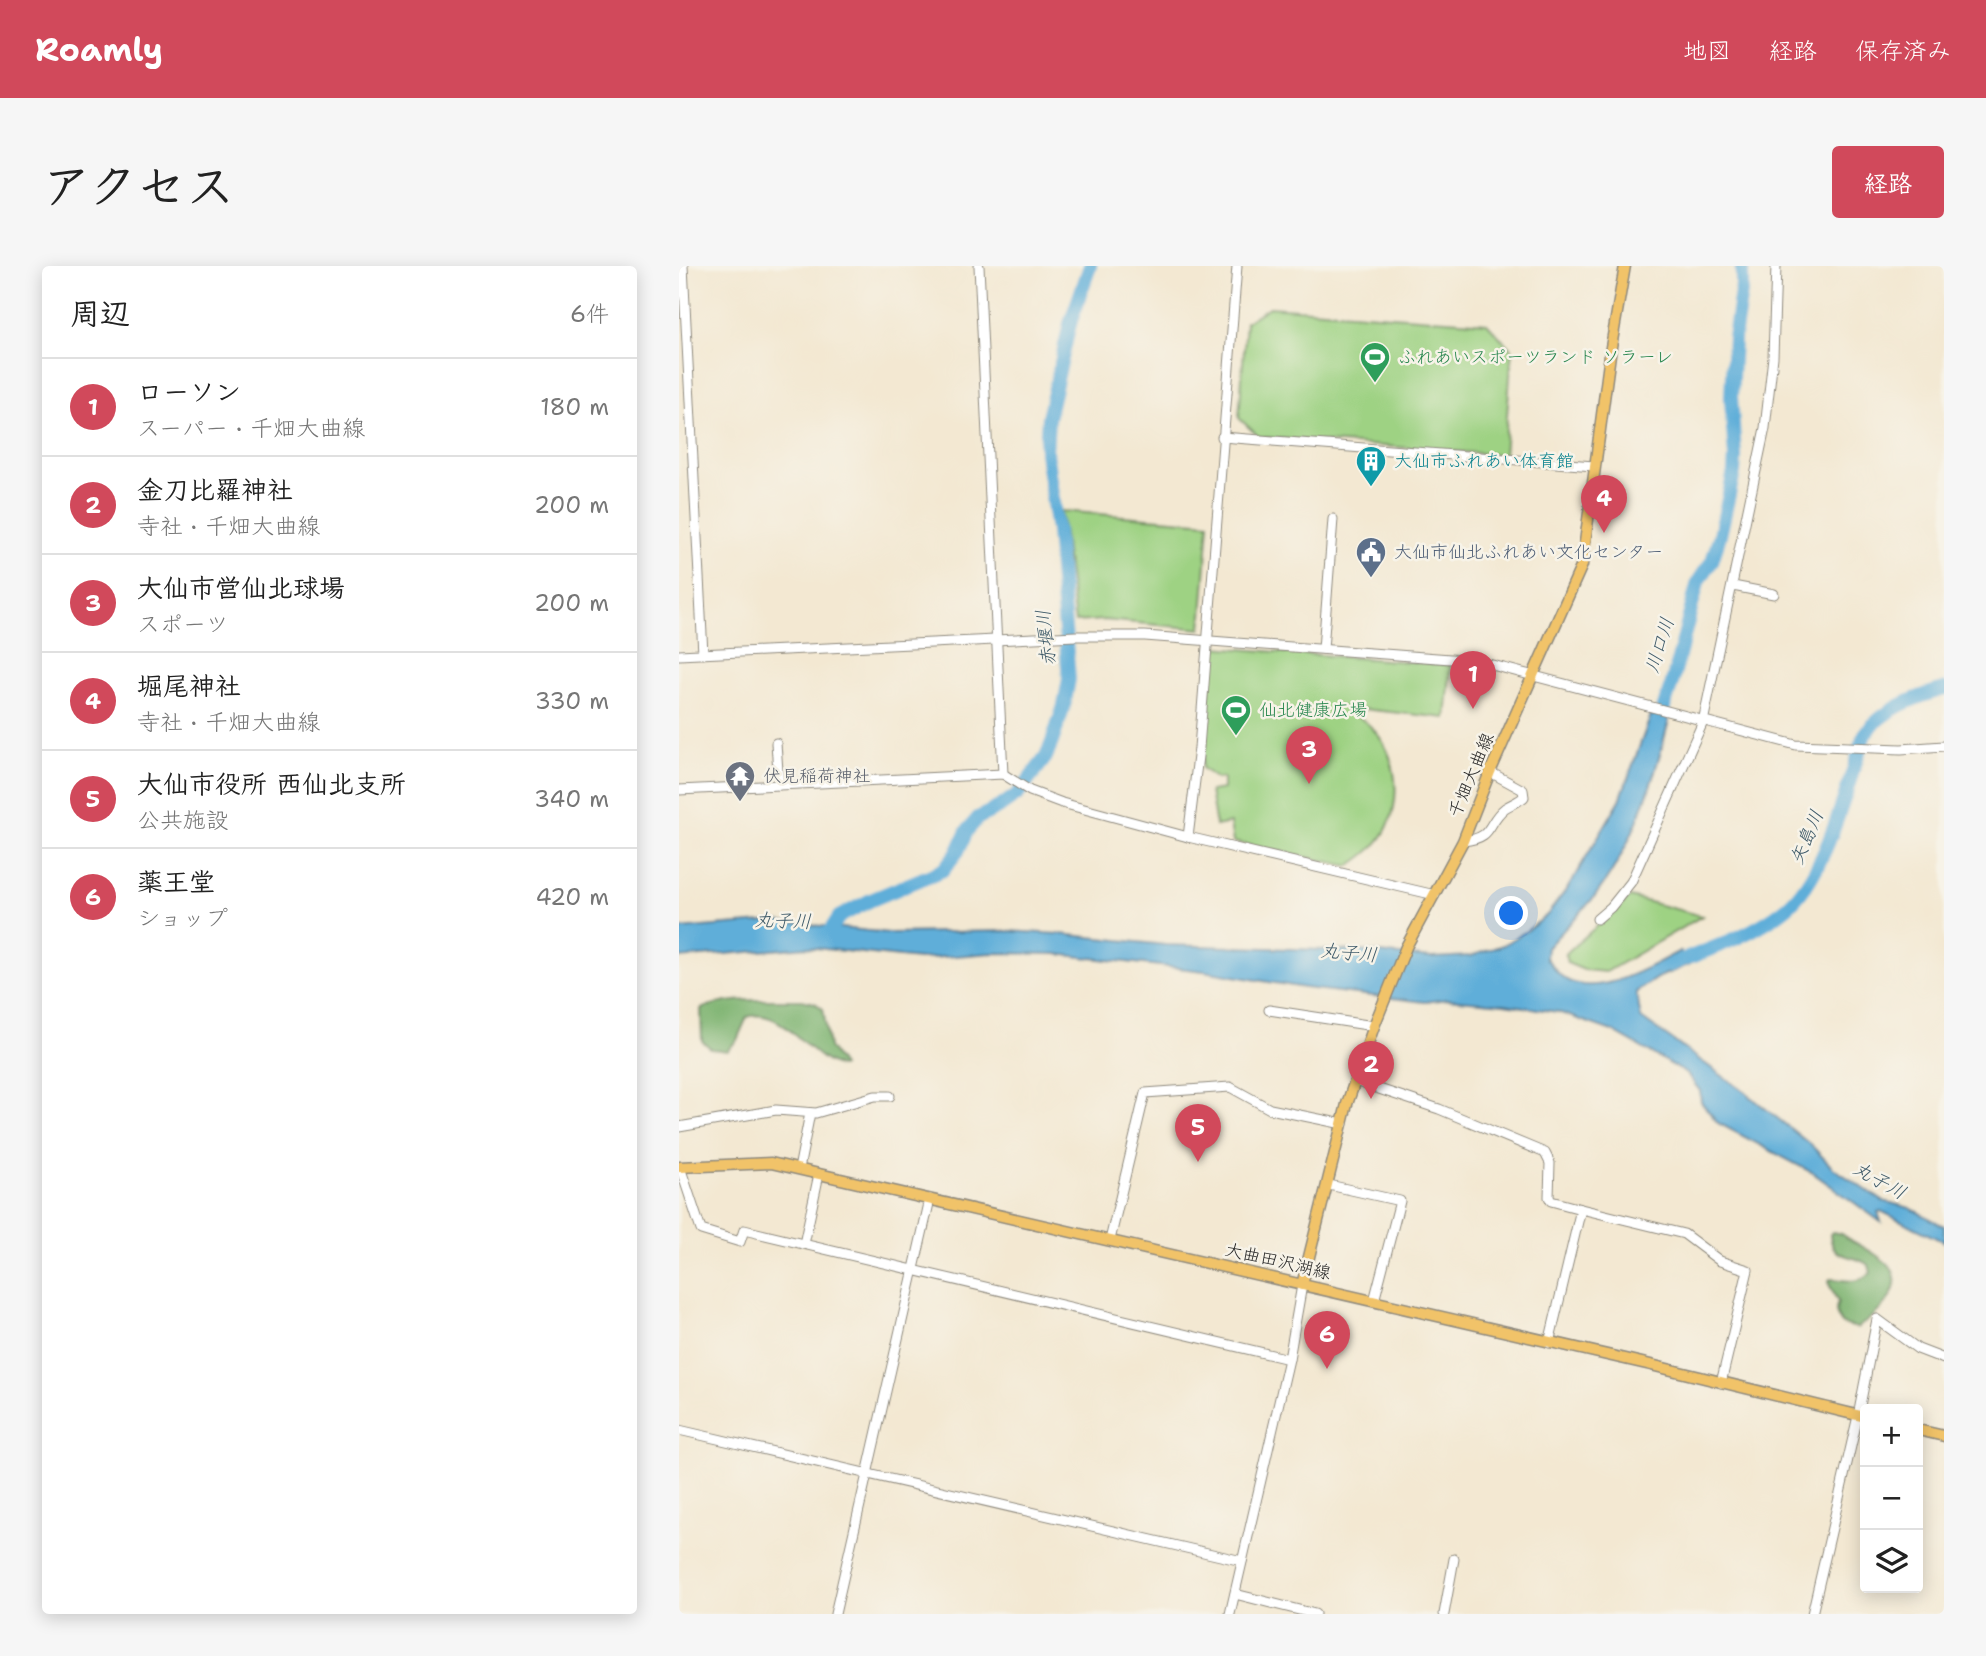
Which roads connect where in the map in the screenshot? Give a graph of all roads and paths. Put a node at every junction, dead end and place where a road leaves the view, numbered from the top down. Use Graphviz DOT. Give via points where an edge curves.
graph roads {
  1 [pos="683,266"];
  2 [pos="979,266"];
  3 [pos="1237,266"];
  4 [pos="1625,266"];
  5 [pos="1776,266"];
  6 [pos="1222,438"];
  7 [pos="1594,466"];
  8 [pos="1333,519"];
  9 [pos="1733,586"];
  10 [pos="1774,594"];
  11 [pos="997,640"];
  12 [pos="1206,640"];
  13 [pos="1323,649"];
  14 [pos="703,654"];
  15 [pos="679,655"];
  16 [pos="1533,677"];
  17 [pos="1698,721"];
  18 [pos="776,743"];
  19 [pos="1944,746"];
  20 [pos="1490,772"];
  21 [pos="1003,774"];
  22 [pos="779,785"];
  23 [pos="679,790"];
  24 [pos="1188,837"];
  25 [pos="1463,841"];
  26 [pos="1435,895"];
  27 [pos="1597,919"];
  28 [pos="1269,1010"];
  29 [pos="1374,1026"];
  30 [pos="1355,1081"];
  31 [pos="890,1096"];
  32 [pos="810,1114"];
  33 [pos="1343,1124"];
  34 [pos="679,1127"];
  35 [pos="679,1167"];
  36 [pos="799,1169"];
  37 [pos="819,1174"];
  38 [pos="1328,1185"];
  39 [pos="930,1199"];
  40 [pos="1581,1209"];
  41 [pos="1109,1240"];
  42 [pos="804,1244"];
  43 [pos="914,1271"];
  44 [pos="1302,1285"];
  45 [pos="1374,1301"];
  46 [pos="1549,1343"];
  47 [pos="1289,1359"];
  48 [pos="1944,1359"];
  49 [pos="1721,1383"];
  50 [pos="1864,1404"];
  51 [pos="1860,1417"];
  52 [pos="1860,1425"];
  53 [pos="679,1430"];
  54 [pos="1923,1431"];
  55 [pos="1944,1436"];
  56 [pos="868,1473"];
  57 [pos="1454,1559"];
  58 [pos="1242,1561"];
  59 [pos="1234,1594"];
  60 [pos="835,1614"];
  61 [pos="1230,1614"];
  62 [pos="1315,1614"];
  63 [pos="1444,1614"];
  64 [pos="1812,1614"];
  1 -- 14 [label="street"];
  2 -- 11 [label="street"];
  3 -- 6 [label="street"];
  4 -- 7 [label="main road, 千畑大曲線"];
  5 -- 9 [label="street" via="1765,428"];
  6 -- 7 [label="street"];
  6 -- 12 [label="street"];
  7 -- 16 [label="main road, 千畑大曲線" via="1582,565"];
  8 -- 13 [label="street"];
  9 -- 10 [label="street"];
  9 -- 17 [label="street"];
  11 -- 12 [label="street" via="1076,636"];
  11 -- 14 [label="street"];
  11 -- 21 [label="street"];
  12 -- 13 [label="street"];
  12 -- 24 [label="street"];
  13 -- 16 [label="street" via="1477,661"];
  14 -- 15 [label="street"];
  16 -- 17 [label="street"];
  16 -- 20 [label="main road, 千畑大曲線"];
  17 -- 19 [label="street" via="1795,746"];
  17 -- 27 [label="street" via="1631,882"];
  18 -- 22 [label="street"];
  20 -- 25 [label="main road, 千畑大曲線"];
  20 -- 25 [label="street" via="1523,790 1524,797 1501,812 1489,831"];
  21 -- 22 [label="street"];
  21 -- 24 [label="street" via="1062,803"];
  22 -- 23 [label="street"];
  24 -- 26 [label="street"];
  25 -- 26 [label="main road, 千畑大曲線"];
  26 -- 29 [label="main road, 千畑大曲線" via="1406,947"];
  28 -- 29 [label="street"];
  29 -- 30 [label="main road, 千畑大曲線"];
  30 -- 33 [label="main road, 千畑大曲線"];
  30 -- 40 [label="street" via="1440,1109 1545,1153 1550,1163 1551,1201"];
  31 -- 32 [label="street"];
  32 -- 34 [label="street" via="776,1110"];
  32 -- 36 [label="street"];
  33 -- 38 [label="main road, 千畑大曲線"];
  33 -- 41 [label="street" via="1270,1109 1230,1087 1145,1093"];
  35 -- 36 [label="main road, 大曲田沢湖線" via="751,1162"];
  35 -- 42 [label="street" via="701,1230 740,1242 744,1230"];
  36 -- 37 [label="main road, 大曲田沢湖線"];
  37 -- 39 [label="main road, 大曲田沢湖線"];
  37 -- 42 [label="street"];
  38 -- 44 [label="main road, 千畑大曲線"];
  38 -- 45 [label="street" via="1399,1201"];
  39 -- 41 [label="main road, 大曲田沢湖線"];
  39 -- 43 [label="street"];
  40 -- 46 [label="street"];
  40 -- 49 [label="street" via="1684,1234 1720,1261 1748,1270"];
  41 -- 44 [label="main road, 大曲田沢湖線"];
  42 -- 43 [label="street"];
  43 -- 47 [label="street"];
  43 -- 56 [label="street"];
  44 -- 45 [label="main road, 大曲田沢湖線"];
  44 -- 47 [label="street"];
  45 -- 46 [label="main road, 大曲田沢湖線"];
  46 -- 49 [label="main road, 大曲田沢湖線"];
  47 -- 58 [label="street"];
  48 -- 50 [label="street" via="1918,1349 1877,1319"];
  49 -- 51 [label="main road, 大曲田沢湖線"];
  52 -- 64 [label="street"];
  53 -- 56 [label="street"];
  54 -- 55 [label="main road"];
  56 -- 58 [label="street"];
  56 -- 60 [label="street"];
  57 -- 63 [label="street"];
  58 -- 59 [label="street"];
  59 -- 61 [label="street"];
  59 -- 62 [label="street"];
}
